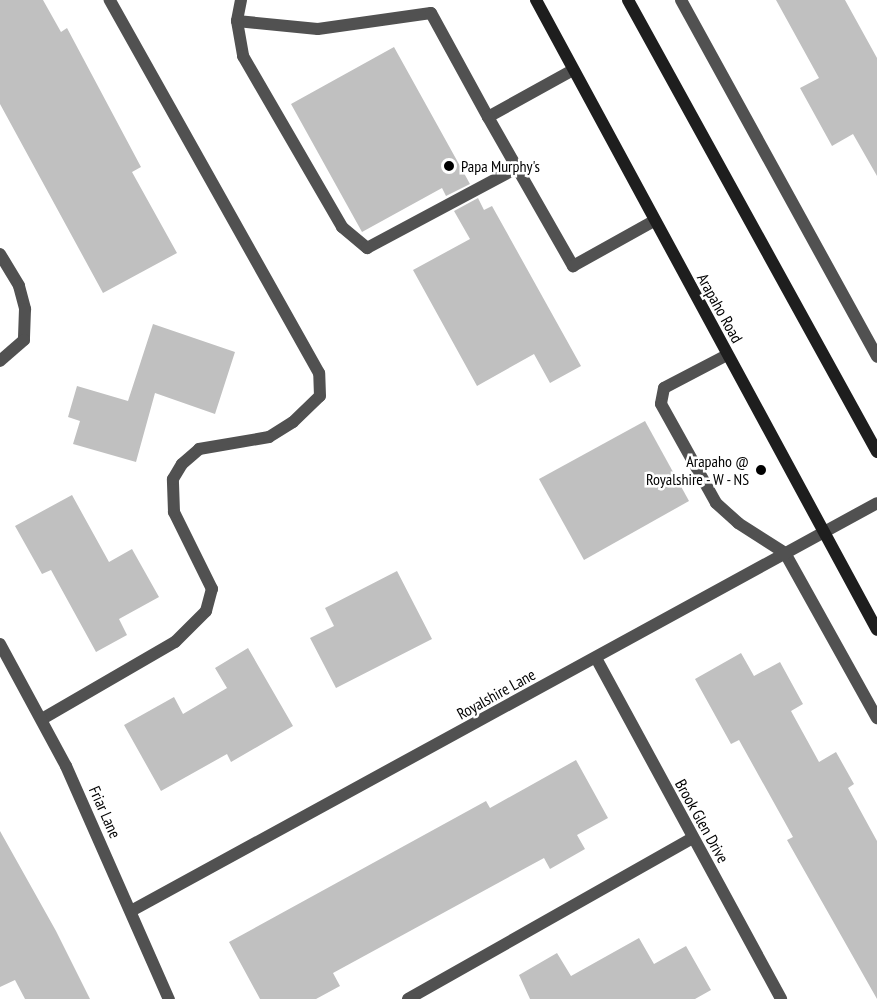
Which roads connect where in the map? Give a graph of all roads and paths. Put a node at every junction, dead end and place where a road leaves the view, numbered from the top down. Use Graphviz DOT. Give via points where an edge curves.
graph roads {
  1 [pos="110,0"];
  2 [pos="241,0"];
  3 [pos="536,0"];
  4 [pos="628,0"];
  5 [pos="681,0"];
  6 [pos="237,21"];
  7 [pos="573,70"];
  8 [pos="488,117"];
  9 [pos="517,168"];
  10 [pos="654,221"];
  11 [pos="0,254"];
  12 [pos="727,355"];
  13 [pos="877,357"];
  14 [pos="2,360"];
  15 [pos="877,452"];
  16 [pos="877,503"];
  17 [pos="823,532"];
  18 [pos="786,553"];
  19 [pos="877,630"];
  20 [pos="0,644"];
  21 [pos="596,658"];
  22 [pos="877,718"];
  23 [pos="42,719"];
  24 [pos="692,838"];
  25 [pos="131,911"];
  26 [pos="169,999"];
  27 [pos="408,999"];
  28 [pos="781,999"];
  1 -- 23 [label="street" via="319,373 320,396 293,422 269,437 199,449 182,464 173,479 174,512 212,589 206,611 175,642"];
  2 -- 6 [label="street"];
  3 -- 7 [label="main road, Arapaho Road"];
  4 -- 15 [label="main road"];
  5 -- 13 [label="street"];
  6 -- 8 [label="street" via="318,29 431,14"];
  6 -- 9 [label="street" via="243,56 342,227 367,248"];
  7 -- 8 [label="street"];
  7 -- 10 [label="main road, Arapaho Road"];
  8 -- 9 [label="street"];
  9 -- 10 [label="street" via="573,266"];
  10 -- 12 [label="main road, Arapaho Road"];
  11 -- 14 [label="street" via="19,286 25,309 24,340"];
  12 -- 17 [label="main road, Arapaho Road"];
  12 -- 18 [label="street" via="664,388 661,404 716,503 738,523"];
  16 -- 17 [label="street, Royalshire Lane"];
  17 -- 18 [label="street, Royalshire Lane"];
  17 -- 19 [label="main road, Arapaho Road"];
  18 -- 21 [label="street, Royalshire Lane"];
  18 -- 22 [label="street"];
  20 -- 23 [label="street, Friar Lane"];
  21 -- 24 [label="street, Brook Glen Drive"];
  21 -- 25 [label="street, Royalshire Lane"];
  23 -- 25 [label="street, Friar Lane"];
  24 -- 27 [label="street"];
  24 -- 28 [label="street, Brook Glen Drive"];
  25 -- 26 [label="street, Friar Lane"];
}
